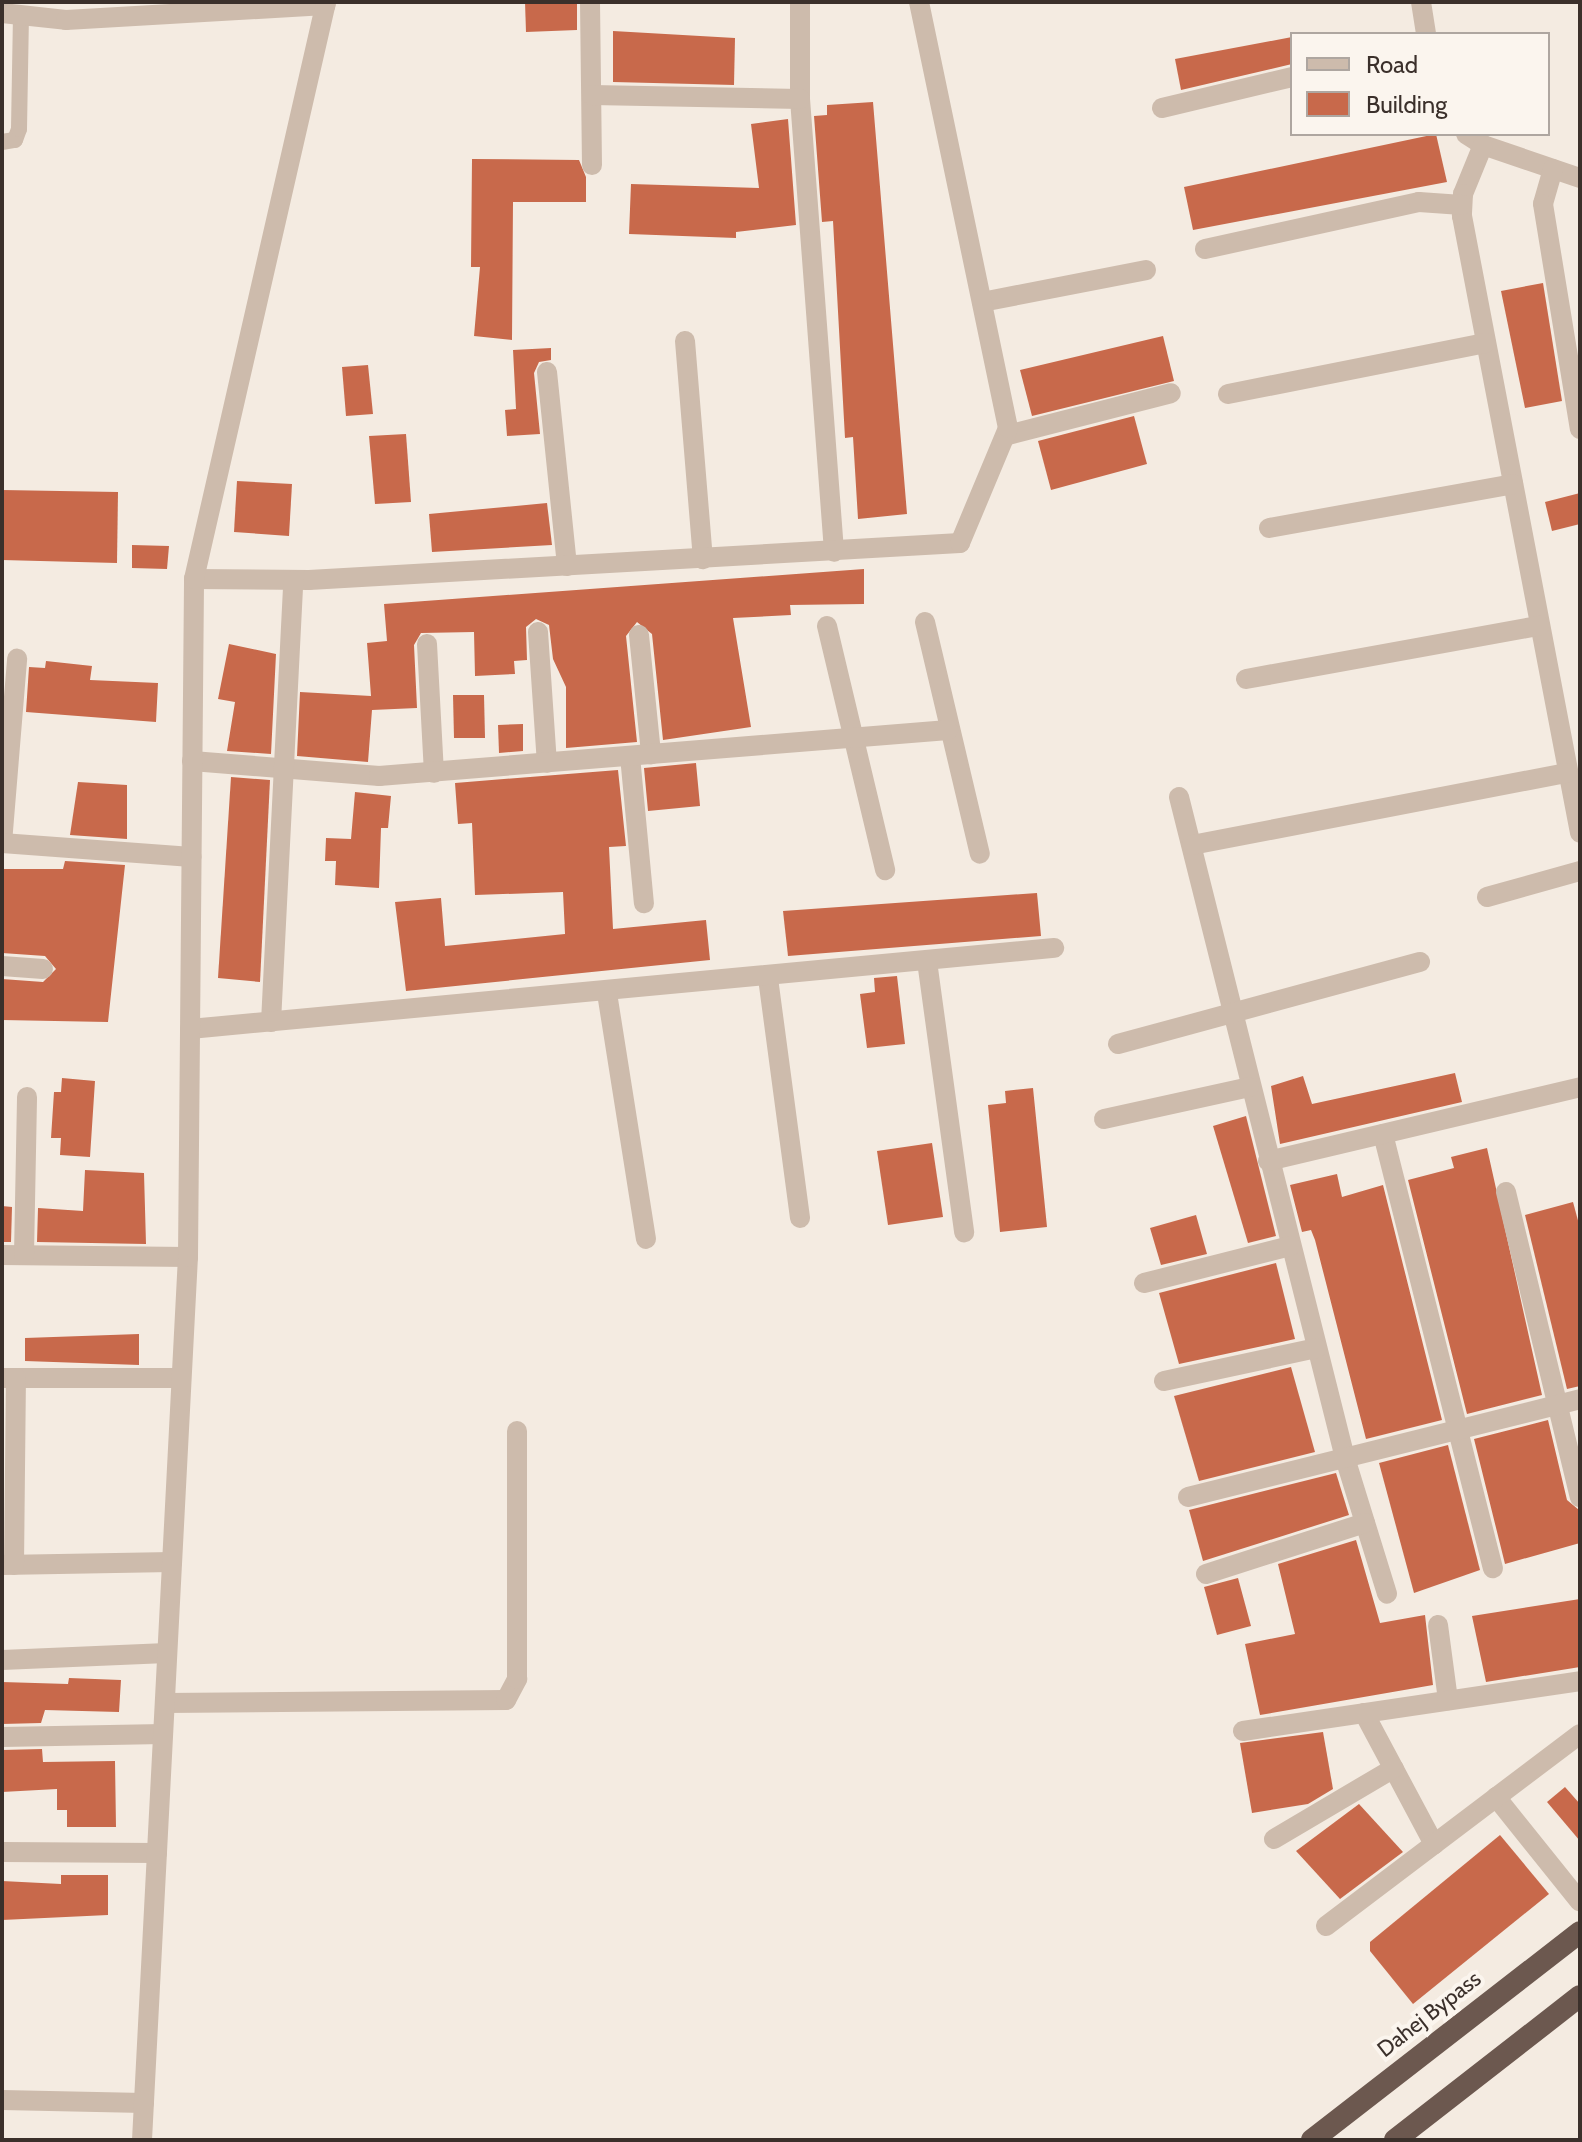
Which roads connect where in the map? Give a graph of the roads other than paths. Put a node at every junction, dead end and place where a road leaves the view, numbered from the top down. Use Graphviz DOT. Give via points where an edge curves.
graph roads {
  1 [pos="590,2"];
  2 [pos="800,2"];
  3 [pos="919,2"];
  4 [pos="1421,2"];
  5 [pos="326,3"];
  6 [pos="11,14"];
  7 [pos="1426,32"];
  8 [pos="1290,77"];
  9 [pos="592,95"];
  10 [pos="800,99"];
  11 [pos="1162,108"];
  12 [pos="1474,140"];
  13 [pos="2,142"];
  14 [pos="592,165"];
  15 [pos="1553,169"];
  16 [pos="1580,178"];
  17 [pos="1462,205"];
  18 [pos="1205,249"];
  19 [pos="1146,270"];
  20 [pos="982,302"];
  21 [pos="685,341"];
  22 [pos="1486,343"];
  23 [pos="547,372"];
  24 [pos="1171,393"];
  25 [pos="1228,394"];
  26 [pos="1580,429"];
  27 [pos="1008,435"];
  28 [pos="1513,484"];
  29 [pos="1269,528"];
  30 [pos="834,552"];
  31 [pos="703,559"];
  32 [pos="567,566"];
  33 [pos="194,579"];
  34 [pos="293,581"];
  35 [pos="925,622"];
  36 [pos="827,626"];
  37 [pos="1539,626"];
  38 [pos="538,632"];
  39 [pos="639,635"];
  40 [pos="427,644"];
  41 [pos="17,659"];
  42 [pos="1246,679"];
  43 [pos="948,730"];
  44 [pos="851,738"];
  45 [pos="651,754"];
  46 [pos="630,756"];
  47 [pos="192,761"];
  48 [pos="547,763"];
  49 [pos="288,771"];
  50 [pos="434,773"];
  51 [pos="1566,773"];
  52 [pos="1179,797"];
  53 [pos="1580,833"];
  54 [pos="2,843"];
  55 [pos="1192,845"];
  56 [pos="980,854"];
  57 [pos="191,857"];
  58 [pos="885,870"];
  59 [pos="1580,871"];
  60 [pos="1487,897"];
  61 [pos="644,903"];
  62 [pos="1054,948"];
  63 [pos="927,961"];
  64 [pos="1420,962"];
  65 [pos="2,966"];
  66 [pos="43,969"];
  67 [pos="768,978"];
  68 [pos="607,993"];
  69 [pos="1231,1010"];
  70 [pos="271,1022"];
  71 [pos="190,1029"];
  72 [pos="1118,1044"];
  73 [pos="1249,1087"];
  74 [pos="1580,1087"];
  75 [pos="27,1097"];
  76 [pos="1104,1119"];
  77 [pos="1383,1134"];
  78 [pos="1268,1161"];
  79 [pos="1506,1192"];
  80 [pos="800,1218"];
  81 [pos="964,1232"];
  82 [pos="646,1239"];
  83 [pos="1290,1246"];
  84 [pos="2,1255"];
  85 [pos="24,1255"];
  86 [pos="188,1257"];
  87 [pos="1144,1283"];
  88 [pos="1316,1348"];
  89 [pos="9,1378"];
  90 [pos="181,1378"];
  91 [pos="1164,1381"];
  92 [pos="1580,1399"];
  93 [pos="1559,1404"];
  94 [pos="1457,1430"];
  95 [pos="517,1431"];
  96 [pos="1345,1458"];
  97 [pos="1188,1497"];
  98 [pos="1580,1497"];
  99 [pos="1365,1523"];
  100 [pos="172,1562"];
  101 [pos="8,1565"];
  102 [pos="1493,1568"];
  103 [pos="1206,1574"];
  104 [pos="1387,1594"];
  105 [pos="1438,1625"];
  106 [pos="167,1653"];
  107 [pos="2,1660"];
  108 [pos="1573,1682"];
  109 [pos="1448,1700"];
  110 [pos="1580,1702"];
  111 [pos="165,1703"];
  112 [pos="1364,1713"];
  113 [pos="1243,1731"];
  114 [pos="163,1734"];
  115 [pos="1580,1734"];
  116 [pos="2,1737"];
  117 [pos="1394,1768"];
  118 [pos="1496,1797"];
  119 [pos="1274,1839"];
  120 [pos="1434,1844"];
  121 [pos="2,1852"];
  122 [pos="157,1853"];
  123 [pos="1580,1902"];
  124 [pos="1326,1926"];
  125 [pos="1580,1932"];
  126 [pos="1580,1996"];
  127 [pos="2,2100"];
  128 [pos="144,2103"];
  129 [pos="142,2140"];
  130 [pos="1312,2140"];
  131 [pos="1395,2140"];
  1 -- 9 [label="street"];
  2 -- 10 [label="street"];
  3 -- 20 [label="street"];
  4 -- 7 [label="street"];
  5 -- 6 [label="street" via="75,20"];
  5 -- 33 [label="street"];
  6 -- 13 [label="lane" via="19,129 15,140"];
  8 -- 11 [label="street"];
  9 -- 10 [label="street"];
  9 -- 14 [label="street"];
  10 -- 30 [label="street"];
  12 -- 15 [label="street"];
  12 -- 17 [label="street"];
  15 -- 16 [label="street"];
  15 -- 26 [label="street" via="1543,204"];
  17 -- 18 [label="street" via="1419,202"];
  17 -- 22 [label="street"];
  19 -- 20 [label="street"];
  20 -- 27 [label="street"];
  21 -- 31 [label="street"];
  22 -- 25 [label="street"];
  22 -- 28 [label="street"];
  23 -- 32 [label="street"];
  24 -- 27 [label="street"];
  27 -- 30 [label="street" via="960,543"];
  28 -- 29 [label="street"];
  28 -- 37 [label="street"];
  30 -- 31 [label="street"];
  31 -- 32 [label="street"];
  32 -- 34 [label="street"];
  33 -- 34 [label="street"];
  33 -- 47 [label="street"];
  34 -- 49 [label="street"];
  35 -- 43 [label="street"];
  36 -- 44 [label="street"];
  37 -- 42 [label="street"];
  37 -- 51 [label="street"];
  38 -- 48 [label="street"];
  39 -- 45 [label="street"];
  40 -- 50 [label="street"];
  41 -- 54 [label="street"];
  43 -- 44 [label="street"];
  43 -- 56 [label="street"];
  44 -- 45 [label="street"];
  44 -- 58 [label="street"];
  45 -- 46 [label="street"];
  46 -- 48 [label="street"];
  46 -- 61 [label="street"];
  47 -- 49 [label="street"];
  47 -- 57 [label="street"];
  48 -- 50 [label="street"];
  49 -- 50 [label="street"];
  49 -- 70 [label="street"];
  51 -- 53 [label="street"];
  51 -- 55 [label="street"];
  52 -- 55 [label="street"];
  54 -- 57 [label="street"];
  55 -- 69 [label="street"];
  57 -- 71 [label="street"];
  59 -- 60 [label="street"];
  62 -- 63 [label="street"];
  63 -- 67 [label="street"];
  63 -- 81 [label="street"];
  64 -- 69 [label="street"];
  65 -- 66 [label="street"];
  67 -- 68 [label="street"];
  67 -- 80 [label="street"];
  68 -- 70 [label="street"];
  68 -- 82 [label="street"];
  69 -- 72 [label="street"];
  69 -- 73 [label="street"];
  70 -- 71 [label="street"];
  71 -- 86 [label="street"];
  73 -- 76 [label="street"];
  73 -- 78 [label="street"];
  74 -- 77 [label="street"];
  75 -- 85 [label="street"];
  77 -- 78 [label="street"];
  77 -- 94 [label="street"];
  78 -- 83 [label="street"];
  79 -- 93 [label="street"];
  83 -- 87 [label="street"];
  83 -- 88 [label="street"];
  84 -- 85 [label="street"];
  85 -- 86 [label="street"];
  86 -- 90 [label="street"];
  88 -- 91 [label="street"];
  88 -- 96 [label="street"];
  89 -- 90 [label="street"];
  89 -- 101 [label="street"];
  90 -- 100 [label="street"];
  92 -- 93 [label="street"];
  93 -- 94 [label="street"];
  93 -- 98 [label="street"];
  94 -- 96 [label="street"];
  94 -- 102 [label="street"];
  95 -- 111 [label="street" via="517,1679 506,1700"];
  96 -- 97 [label="street"];
  96 -- 99 [label="street"];
  99 -- 103 [label="street"];
  99 -- 104 [label="street"];
  100 -- 101 [label="street"];
  100 -- 106 [label="street"];
  105 -- 109 [label="street"];
  106 -- 107 [label="street"];
  106 -- 111 [label="street"];
  108 -- 109 [label="street"];
  108 -- 110 [label="street"];
  109 -- 112 [label="street"];
  111 -- 114 [label="street"];
  112 -- 113 [label="street"];
  112 -- 117 [label="street"];
  114 -- 116 [label="street"];
  114 -- 122 [label="street"];
  115 -- 118 [label="street"];
  117 -- 119 [label="street"];
  117 -- 120 [label="street"];
  118 -- 120 [label="street"];
  118 -- 123 [label="street"];
  120 -- 124 [label="street"];
  121 -- 122 [label="street"];
  122 -- 128 [label="street"];
  125 -- 130 [label="highway, Dahej Bypass"];
  126 -- 131 [label="highway"];
  127 -- 128 [label="street"];
  128 -- 129 [label="street"];
}
